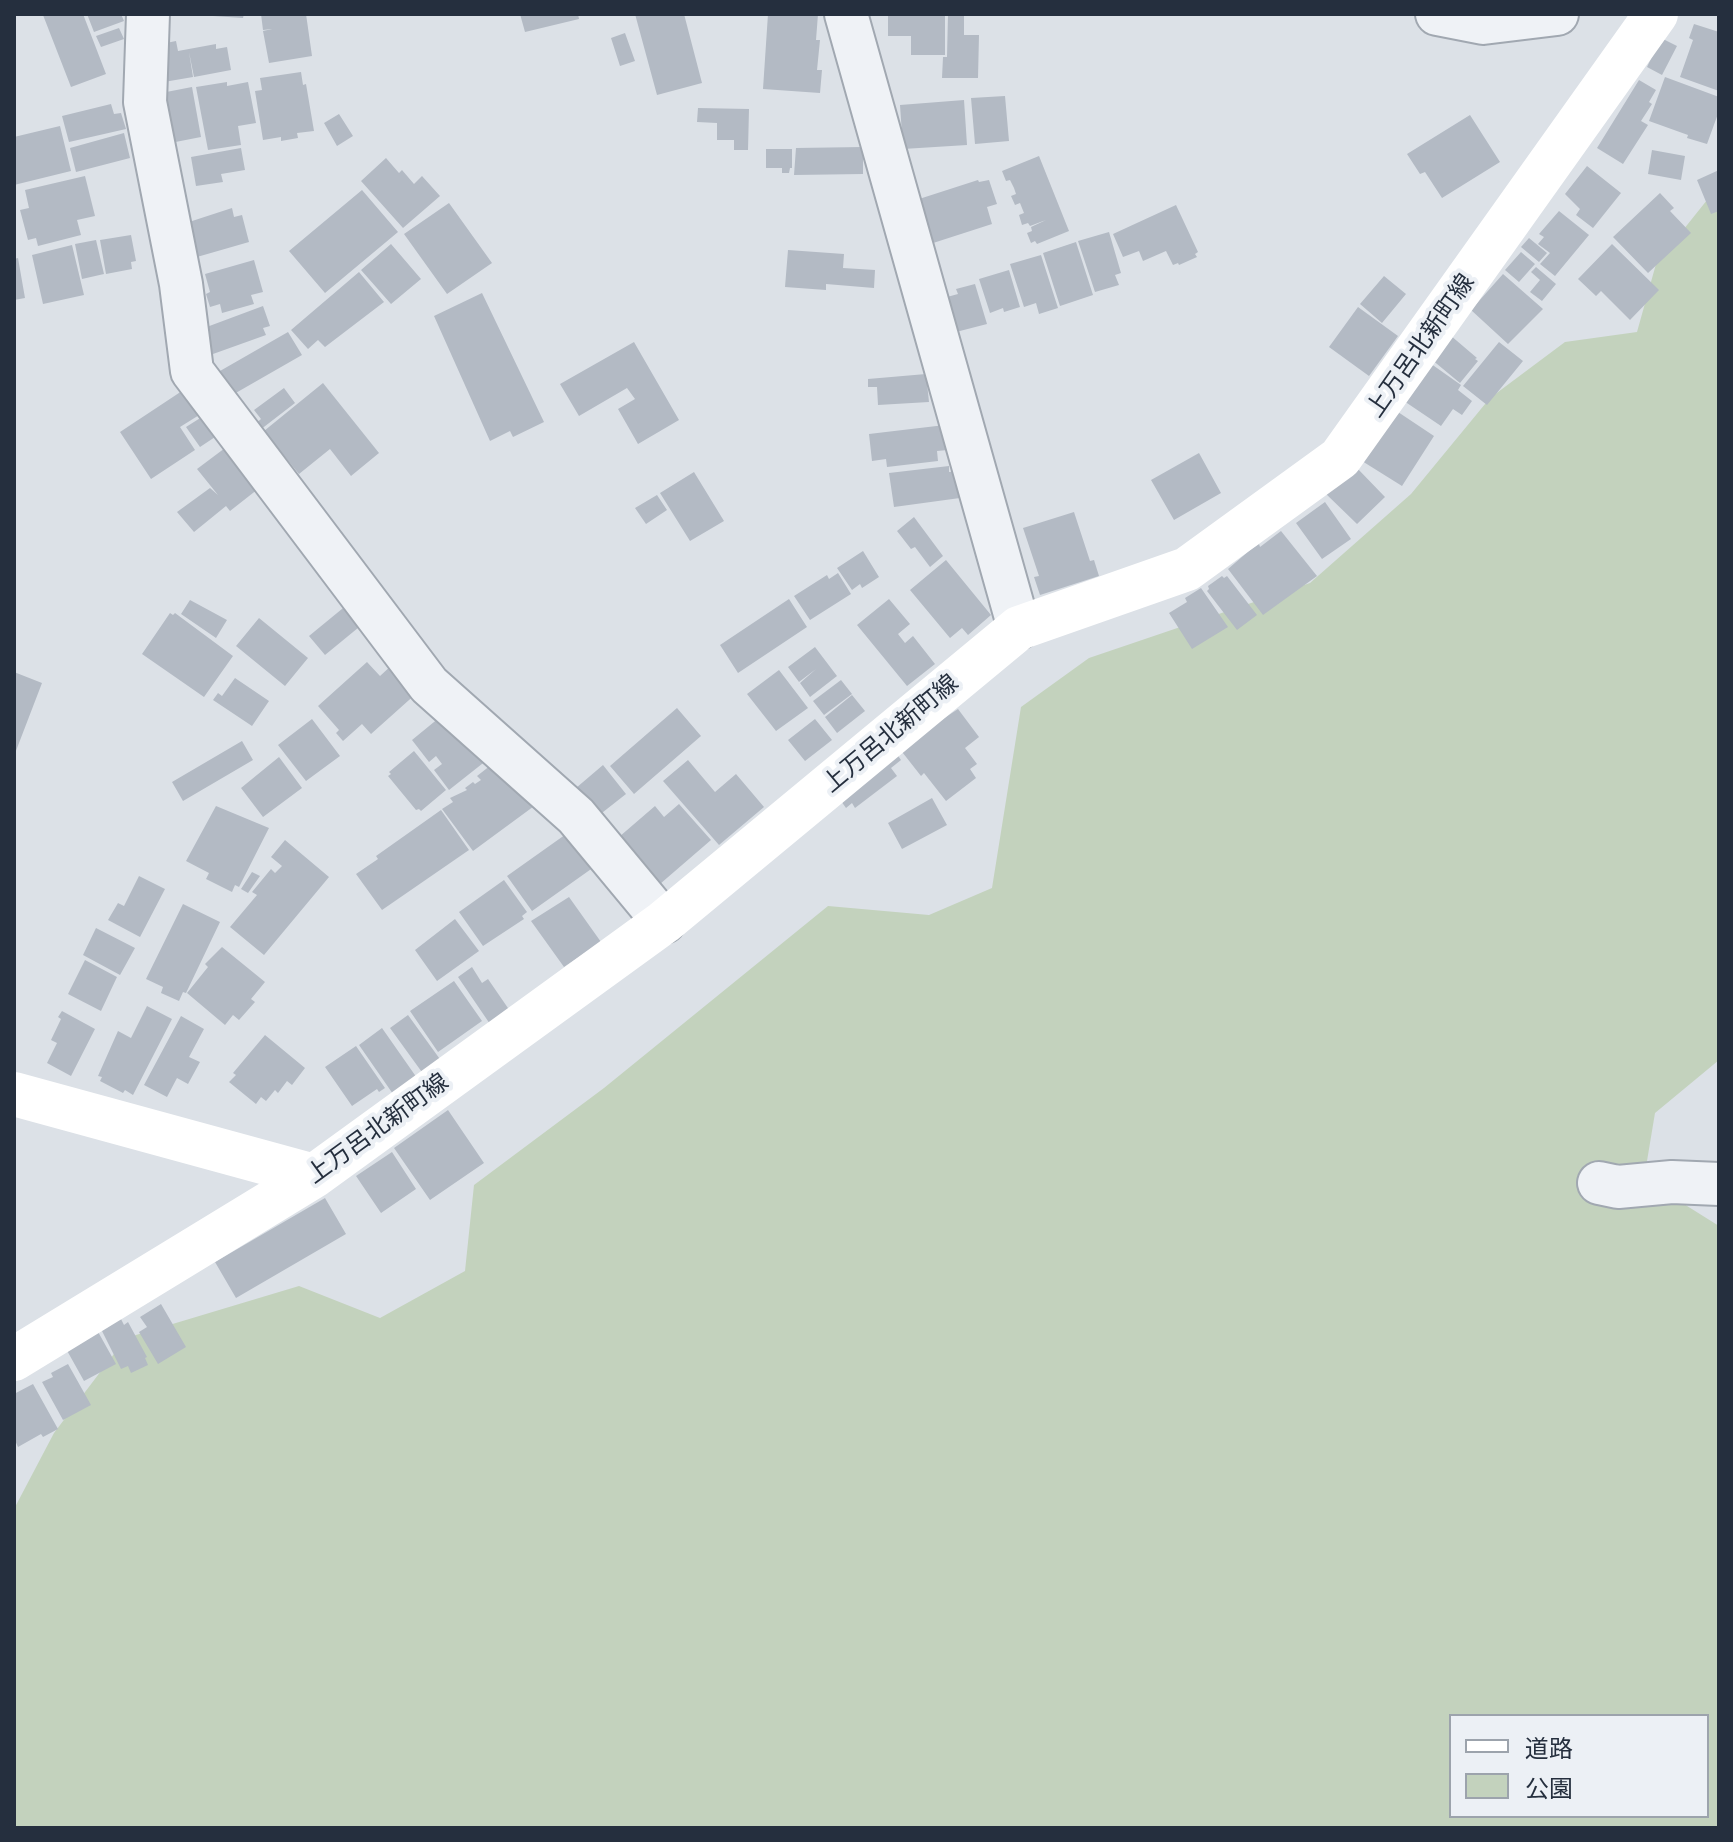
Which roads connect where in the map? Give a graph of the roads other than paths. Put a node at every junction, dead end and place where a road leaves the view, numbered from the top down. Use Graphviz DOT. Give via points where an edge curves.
graph roads {
  1 [pos="148,14"];
  2 [pos="846,14"];
  3 [pos="1437,14"];
  4 [pos="1557,14"];
  5 [pos="1656,14"];
  6 [pos="1019,628"];
  7 [pos="664,922"];
  8 [pos="14,1094"];
  9 [pos="314,1176"];
  10 [pos="1599,1183"];
  11 [pos="1719,1184"];
  12 [pos="14,1359"];
  1 -- 7 [label="street" via="145,102 181,284 192,371 429,685 576,816"];
  2 -- 6 [label="street"];
  3 -- 4 [label="street" via="1483,23"];
  5 -- 6 [label="main road, 上万呂北新町線" via="1340,458 1187,569"];
  6 -- 7 [label="main road, 上万呂北新町線"];
  7 -- 9 [label="main road, 上万呂北新町線"];
  8 -- 9 [label="main road"];
  9 -- 12 [label="main road, 上万呂北新町線"];
  10 -- 11 [label="street"];
}
